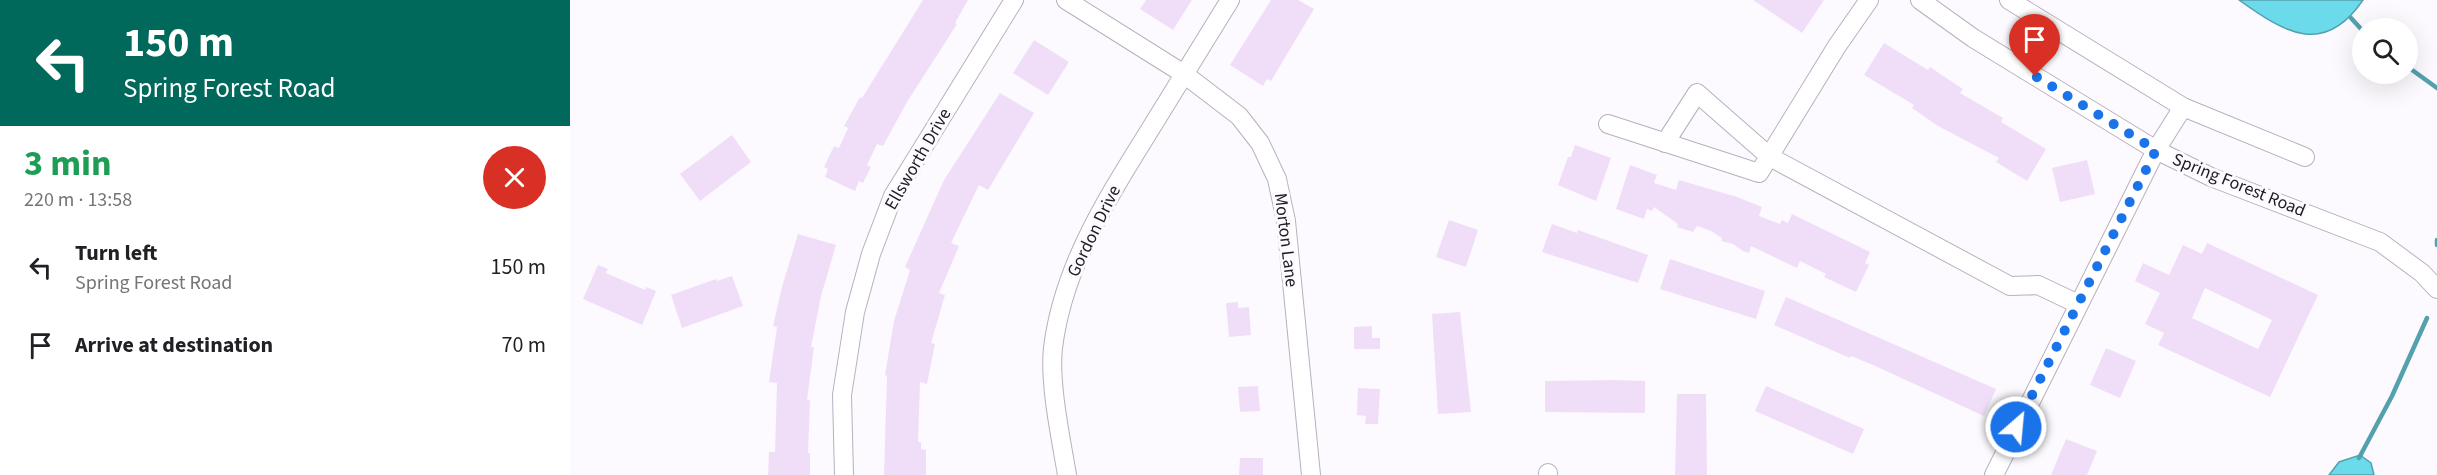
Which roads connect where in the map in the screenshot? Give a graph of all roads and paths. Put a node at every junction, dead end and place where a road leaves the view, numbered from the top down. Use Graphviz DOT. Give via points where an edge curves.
graph roads {
  1 [pos="1014,0"];
  2 [pos="1066,0"];
  3 [pos="1230,0"];
  4 [pos="1869,0"];
  5 [pos="1920,0"];
  6 [pos="2009,0"];
  7 [pos="1184,74"];
  8 [pos="2183,107"];
  9 [pos="1608,124"];
  10 [pos="1665,143"];
  11 [pos="2156,150"];
  12 [pos="1770,157"];
  13 [pos="2305,157"];
  14 [pos="2437,289"];
  15 [pos="2078,304"];
  16 [pos="844,475"];
  17 [pos="1067,475"];
  18 [pos="1311,475"];
  19 [pos="1994,475"];
  1 -- 16 [label="street, Ellsworth Drive" via="893,196 871,254 855,312 842,395"];
  2 -- 7 [label="street, Morton Lane"];
  3 -- 7 [label="street, Gordon Drive"];
  4 -- 12 [label="street"];
  5 -- 11 [label="street, Spring Forest Road" via="1973,38"];
  6 -- 8 [label="street"];
  7 -- 17 [label="street, Gordon Drive" via="1100,211 1074,265 1062,304 1053,350 1055,395"];
  7 -- 18 [label="street, Morton Lane" via="1239,116 1260,143 1277,179 1286,221"];
  8 -- 11 [label="street"];
  8 -- 13 [label="street"];
  9 -- 10 [label="street"];
  10 -- 12 [label="street" via="1760,173"];
  10 -- 12 [label="street" via="1697,93"];
  11 -- 14 [label="street, Spring Forest Road" via="2211,177 2380,242"];
  11 -- 15 [label="street"];
  12 -- 15 [label="street" via="2010,286 2038,285"];
  15 -- 19 [label="street"];
}
